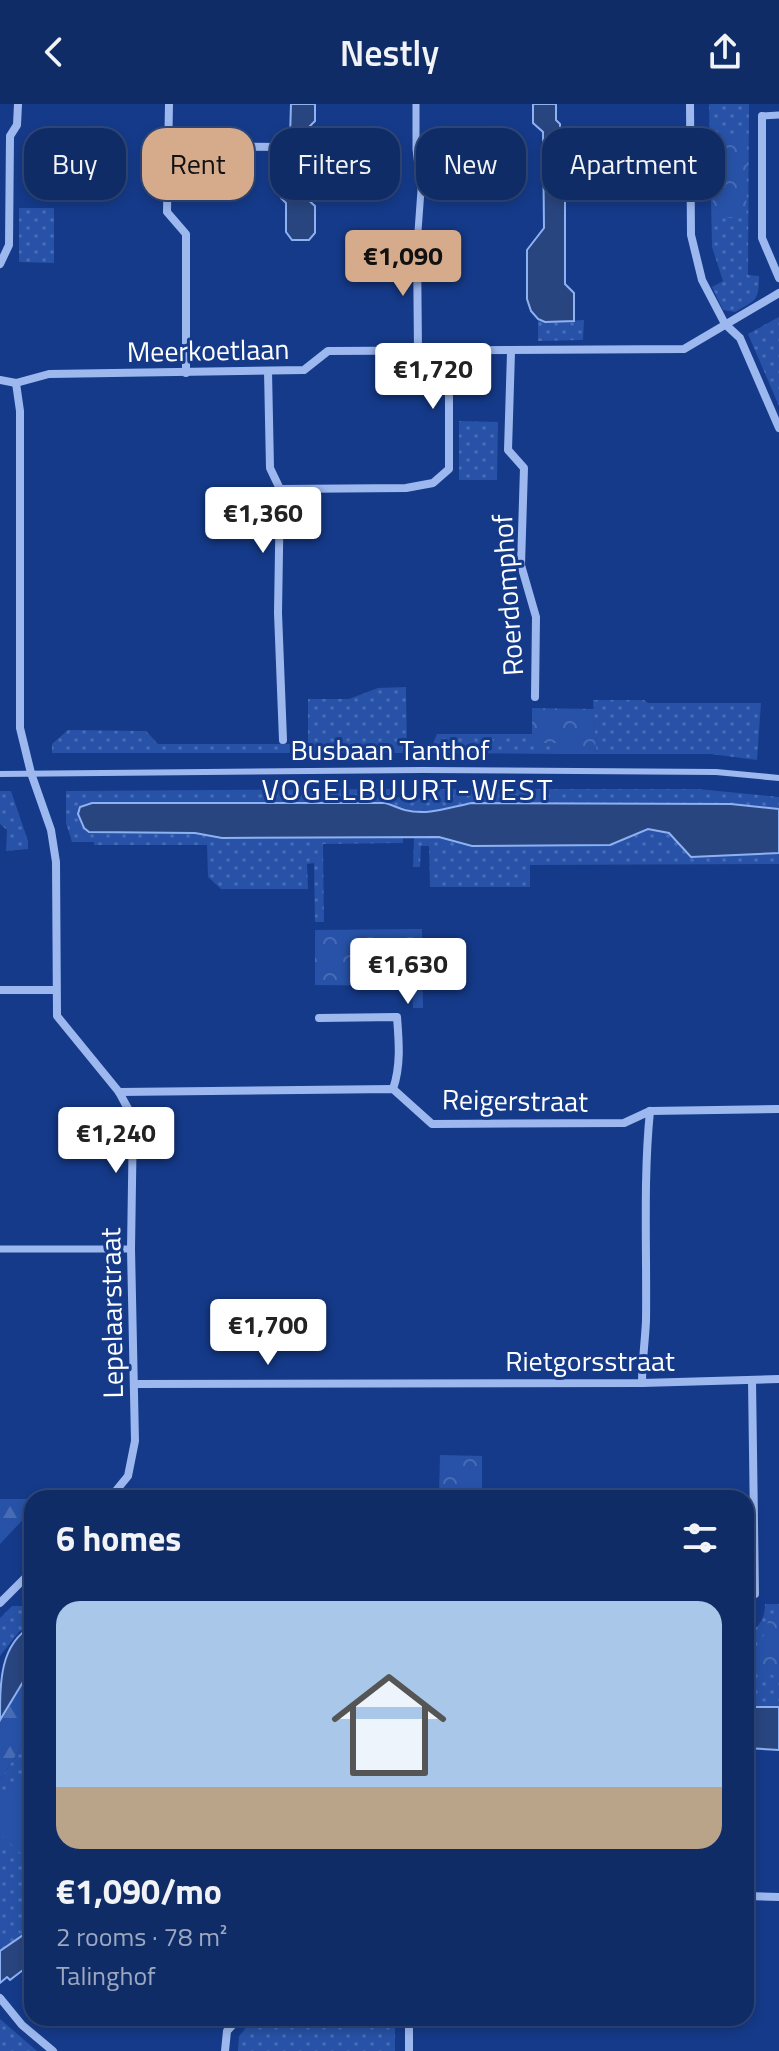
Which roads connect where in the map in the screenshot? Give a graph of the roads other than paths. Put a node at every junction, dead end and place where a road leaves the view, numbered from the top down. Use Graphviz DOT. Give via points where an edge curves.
graph roads {
  1 [pos="18,104"];
  2 [pos="169,104"];
  3 [pos="416,104"];
  4 [pos="690,104"];
  5 [pos="779,115"];
  6 [pos="762,116"];
  7 [pos="167,128"];
  8 [pos="5,136"];
  9 [pos="167,200"];
  10 [pos="417,245"];
  11 [pos="0,264"];
  12 [pos="779,278"];
  13 [pos="779,293"];
  14 [pos="725,324"];
  15 [pos="418,352"];
  16 [pos="449,352"];
  17 [pos="511,352"];
  18 [pos="268,371"];
  19 [pos="186,373"];
  20 [pos="0,380"];
  21 [pos="16,383"];
  22 [pos="779,428"];
  23 [pos="280,489"];
  24 [pos="535,697"];
  25 [pos="283,740"];
  26 [pos="31,773"];
  27 [pos="0,774"];
  28 [pos="779,778"];
  29 [pos="0,990"];
  30 [pos="55,990"];
  31 [pos="319,1018"];
  32 [pos="393,1089"];
  33 [pos="119,1092"];
  34 [pos="779,1109"];
  35 [pos="650,1111"];
  36 [pos="0,1249"];
  37 [pos="131,1249"];
  38 [pos="779,1379"];
  39 [pos="752,1380"];
  40 [pos="642,1383"];
  41 [pos="135,1384"];
  42 [pos="117,1490"];
  43 [pos="754,1490"];
  44 [pos="754,1523"];
  45 [pos="24,1579"];
  46 [pos="755,1594"];
  47 [pos="0,1603"];
  48 [pos="754,1896"];
  49 [pos="779,1897"];
  50 [pos="0,1998"];
  51 [pos="232,2026"];
  52 [pos="409,2026"];
  53 [pos="53,2051"];
  54 [pos="225,2051"];
  55 [pos="409,2051"];
  1 -- 8 [label="street" via="17,125"];
  2 -- 7 [label="street"];
  3 -- 10 [label="street" via="421,190"];
  4 -- 14 [label="street" via="691,235 702,280"];
  5 -- 6 [label="street"];
  6 -- 12 [label="street" via="762,238"];
  8 -- 11 [label="street" via="9,245"];
  9 -- 19 [label="street" via="167,212 186,234"];
  10 -- 15 [label="street"];
  13 -- 14 [label="street, Meerkoetlaan"];
  14 -- 17 [label="street, Meerkoetlaan" via="684,349"];
  14 -- 22 [label="street" via="740,338"];
  15 -- 16 [label="street, Meerkoetlaan"];
  15 -- 18 [label="street, Meerkoetlaan" via="328,351 304,370"];
  16 -- 17 [label="street, Meerkoetlaan"];
  16 -- 23 [label="street" via="449,469 433,483"];
  17 -- 24 [label="street, Roerdomphof" via="508,450 524,468 521,565 536,617"];
  18 -- 19 [label="street, Meerkoetlaan"];
  18 -- 23 [label="street" via="270,468"];
  19 -- 21 [label="street, Meerkoetlaan" via="49,374"];
  20 -- 21 [label="street, Meerkoetlaan"];
  21 -- 26 [label="street, Lepelaarstraat" via="20,728"];
  23 -- 25 [label="street"];
  26 -- 27 [label="lane, Busbaan Tanthof"];
  26 -- 28 [label="lane, Busbaan Tanthof" via="716,772"];
  26 -- 30 [label="street, Lepelaarstraat" via="56,862"];
  29 -- 30 [label="street"];
  30 -- 33 [label="street, Lepelaarstraat" via="57,1016"];
  31 -- 32 [label="street" via="397,1017"];
  32 -- 33 [label="street"];
  32 -- 35 [label="street, Reigerstraat" via="432,1124 624,1123"];
  33 -- 37 [label="street, Lepelaarstraat" via="133,1118"];
  34 -- 35 [label="street, Reigerstraat"];
  35 -- 40 [label="street"];
  36 -- 37 [label="street"];
  37 -- 41 [label="street, Lepelaarstraat"];
  38 -- 39 [label="street, Rietgorsstraat"];
  39 -- 40 [label="street, Rietgorsstraat"];
  39 -- 43 [label="street"];
  40 -- 41 [label="street, Rietgorsstraat"];
  41 -- 42 [label="street, Lepelaarstraat" via="133,1458"];
  44 -- 46 [label="street"];
  45 -- 47 [label="street"];
  48 -- 49 [label="street"];
  50 -- 53 [label="street"];
  51 -- 54 [label="street"];
  52 -- 55 [label="street"];
}
